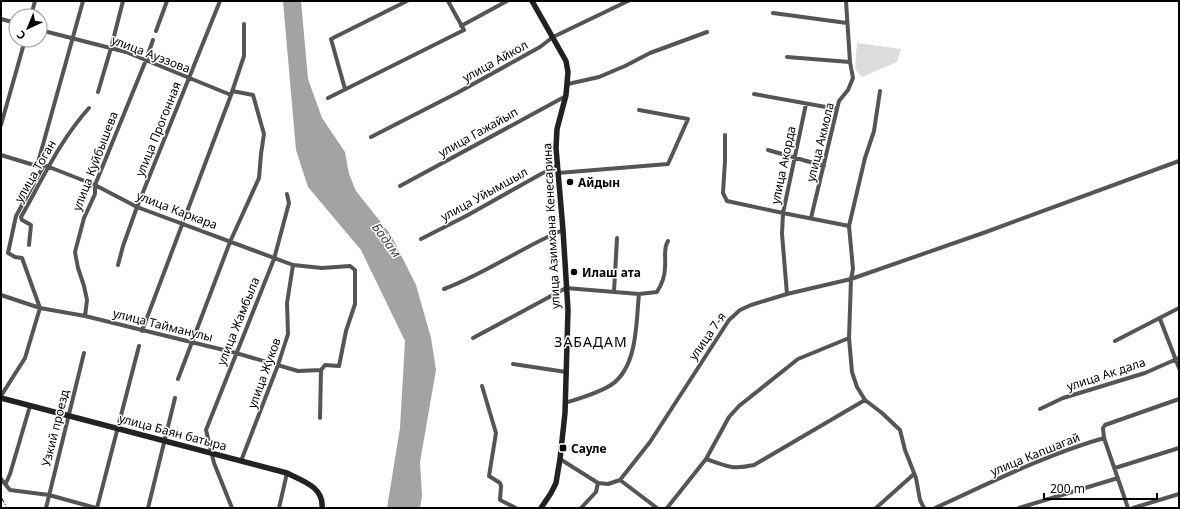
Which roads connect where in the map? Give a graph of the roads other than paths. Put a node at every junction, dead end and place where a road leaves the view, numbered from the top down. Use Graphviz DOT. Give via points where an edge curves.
graph roads {
  1 [pos="83,1"];
  2 [pos="123,1"];
  3 [pos="167,1"];
  4 [pos="220,1"];
  5 [pos="407,1"];
  6 [pos="448,1"];
  7 [pos="507,1"];
  8 [pos="532,1"];
  9 [pos="628,1"];
  10 [pos="846,1"];
  11 [pos="773,13"];
  12 [pos="847,22"];
  13 [pos="244,24"];
  14 [pos="461,26"];
  15 [pos="156,30"];
  16 [pos="48,32"];
  17 [pos="707,32"];
  18 [pos="553,37"];
  19 [pos="73,38"];
  20 [pos="153,40"];
  21 [pos="23,48"];
  22 [pos="111,48"];
  23 [pos="787,57"];
  24 [pos="146,60"];
  25 [pos="850,62"];
  26 [pos="189,79"];
  27 [pos="568,84"];
  28 [pos="345,89"];
  29 [pos="880,91"];
  30 [pos="98,92"];
  31 [pos="232,93"];
  32 [pos="754,94"];
  33 [pos="566,96"];
  34 [pos="328,98"];
  35 [pos="806,104"];
  36 [pos="89,108"];
  37 [pos="837,109"];
  38 [pos="639,110"];
  39 [pos="1,125"];
  40 [pos="725,135"];
  41 [pos="371,137"];
  42 [pos="768,150"];
  43 [pos="1,155"];
  44 [pos="796,158"];
  45 [pos="1179,161"];
  46 [pos="37,166"];
  47 [pos="46,166"];
  48 [pos="557,166"];
  49 [pos="824,166"];
  50 [pos="558,173"];
  51 [pos="95,185"];
  52 [pos="400,186"];
  53 [pos="287,194"];
  54 [pos="137,207"];
  55 [pos="784,212"];
  56 [pos="811,218"];
  57 [pos="182,224"];
  58 [pos="849,226"];
  59 [pos="563,230"];
  60 [pos="617,238"];
  61 [pos="421,239"];
  62 [pos="668,241"];
  63 [pos="230,242"];
  64 [pos="29,245"];
  65 [pos="274,259"];
  66 [pos="118,265"];
  67 [pos="293,265"];
  68 [pos="350,266"];
  69 [pos="851,279"];
  70 [pos="566,288"];
  71 [pos="444,289"];
  72 [pos="614,292"];
  73 [pos="639,294"];
  74 [pos="787,294"];
  75 [pos="1,295"];
  76 [pos="40,308"];
  77 [pos="1179,308"];
  78 [pos="85,316"];
  79 [pos="1160,319"];
  80 [pos="142,331"];
  81 [pos="473,338"];
  82 [pos="849,338"];
  83 [pos="1115,341"];
  84 [pos="190,342"];
  85 [pos="139,346"];
  86 [pos="84,353"];
  87 [pos="236,353"];
  88 [pos="1178,358"];
  89 [pos="513,364"];
  90 [pos="278,365"];
  91 [pos="1179,368"];
  92 [pos="321,370"];
  93 [pos="566,372"];
  94 [pos="178,378"];
  95 [pos="482,386"];
  96 [pos="1,397"];
  97 [pos="175,398"];
  98 [pos="1179,399"];
  99 [pos="865,400"];
  100 [pos="565,403"];
  101 [pos="30,406"];
  102 [pos="1040,409"];
  103 [pos="68,416"];
  104 [pos="320,418"];
  105 [pos="117,429"];
  106 [pos="1104,438"];
  107 [pos="164,441"];
  108 [pos="1179,448"];
  109 [pos="212,454"];
  110 [pos="560,459"];
  111 [pos="706,459"];
  112 [pos="241,461"];
  113 [pos="1115,468"];
  114 [pos="287,473"];
  115 [pos="914,474"];
  116 [pos="1118,478"];
  117 [pos="1,479"];
  118 [pos="620,480"];
  119 [pos="6,483"];
  120 [pos="598,485"];
  121 [pos="1179,494"];
  122 [pos="49,495"];
  123 [pos="46,508"];
  124 [pos="96,508"];
  125 [pos="148,508"];
  126 [pos="232,508"];
  127 [pos="279,508"];
  128 [pos="322,508"];
  129 [pos="516,508"];
  130 [pos="541,508"];
  131 [pos="581,508"];
  132 [pos="658,508"];
  133 [pos="667,508"];
  134 [pos="876,508"];
  135 [pos="924,508"];
  136 [pos="935,508"];
  137 [pos="1019,508"];
  138 [pos="1128,508"];
  139 [pos="1133,508"];
  1 -- 19 [label="street"];
  2 -- 22 [label="street"];
  3 -- 15 [label="street"];
  4 -- 26 [label="street, улица Прогонная"];
  5 -- 28 [label="street" via="331,39"];
  6 -- 14 [label="street"];
  7 -- 14 [label="street"];
  8 -- 18 [label="street, улица Азимхана Кенесарина"];
  9 -- 18 [label="street, улица Айкол"];
  10 -- 12 [label="street, улица Акмола"];
  11 -- 12 [label="street"];
  12 -- 25 [label="street, улица Акмола"];
  13 -- 31 [label="street" via="244,56"];
  14 -- 28 [label="street" via="464,30"];
  16 -- 19 [label="street, улица Ауэзова"];
  17 -- 27 [label="street" via="650,53 599,77"];
  18 -- 27 [label="street, улица Азимхана Кенесарина" via="566,61"];
  18 -- 41 [label="street, улица Айкол" via="540,47 457,93"];
  19 -- 22 [label="street, улица Ауэзова"];
  19 -- 46 [label="street"];
  20 -- 24 [label="street, улица Куйбышева"];
  21 -- 39 [label="street"];
  22 -- 24 [label="street, улица Ауэзова"];
  22 -- 30 [label="street"];
  23 -- 25 [label="street"];
  24 -- 26 [label="street, улица Ауэзова"];
  24 -- 51 [label="street, улица Куйбышева"];
  25 -- 37 [label="street, улица Акмола" via="853,78"];
  26 -- 31 [label="street, улица Ауэзова"];
  26 -- 54 [label="street, улица Прогонная"];
  27 -- 33 [label="street, улица Азимхана Кенесарина"];
  28 -- 34 [label="street"];
  29 -- 58 [label="street" via="874,131"];
  31 -- 57 [label="street"];
  31 -- 63 [label="street, улица Ауэзова" via="253,95 264,134 259,178"];
  32 -- 35 [label="street"];
  33 -- 48 [label="street, улица Азимхана Кенесарина" via="557,129"];
  33 -- 52 [label="street, улица Гажайып"];
  35 -- 37 [label="street"];
  35 -- 44 [label="street, улица Акорда"];
  36 -- 47 [label="street, улица Тоган"];
  37 -- 49 [label="street, улица Акмола"];
  38 -- 50 [label="street" via="688,119 668,164"];
  40 -- 55 [label="street" via="723,193 728,201"];
  42 -- 44 [label="street"];
  43 -- 46 [label="street, улица Каркара"];
  44 -- 49 [label="street"];
  44 -- 55 [label="street, улица Акорда"];
  45 -- 69 [label="street, улица 7-я"];
  46 -- 47 [label="street, улица Каркара"];
  47 -- 51 [label="street, улица Каркара"];
  47 -- 64 [label="street, улица Тоган" via="21,216 22,220 31,225"];
  47 -- 76 [label="street" via="16,216 8,253 22,258"];
  48 -- 50 [label="street, улица Азимхана Кенесарина"];
  48 -- 61 [label="street, улица Уйымшыл"];
  49 -- 56 [label="street, улица Акмола"];
  50 -- 59 [label="street, улица Азимхана Кенесарина"];
  51 -- 54 [label="street, улица Каркара"];
  51 -- 78 [label="street, улица Куйбышева" via="95,194 84,218 75,252 87,300"];
  53 -- 65 [label="street, улица Жамбыла" via="289,203"];
  54 -- 57 [label="street, улица Каркара"];
  54 -- 66 [label="street, улица Прогонная"];
  55 -- 56 [label="street, улица Акорда"];
  55 -- 74 [label="street" via="782,234"];
  56 -- 58 [label="street, улица Акорда"];
  57 -- 63 [label="street, улица Каркара"];
  57 -- 80 [label="street"];
  58 -- 69 [label="street" via="853,269"];
  59 -- 70 [label="street, улица Азимхана Кенесарина"];
  59 -- 71 [label="street" via="540,239 462,282"];
  60 -- 72 [label="street"];
  62 -- 73 [label="street" via="665,248 665,272 660,288 657,292"];
  63 -- 65 [label="street, улица Каркара"];
  63 -- 84 [label="street"];
  65 -- 67 [label="street, улица Каркара"];
  65 -- 87 [label="street, улица Жамбыла"];
  67 -- 68 [label="street, улица Каркара" via="322,268"];
  67 -- 90 [label="street, улица Жуков" via="287,303 288,334"];
  68 -- 92 [label="street, улица Тайманулы" via="355,270 355,304 339,366 325,365"];
  69 -- 74 [label="street, улица 7-я"];
  69 -- 82 [label="street"];
  70 -- 72 [label="street"];
  70 -- 81 [label="street"];
  70 -- 93 [label="street, улица Азимхана Кенесарина"];
  72 -- 73 [label="street"];
  73 -- 100 [label="street" via="634,350 620,376 597,392"];
  74 -- 118 [label="street, улица 7-я" via="751,305 740,310 729,320 650,442"];
  75 -- 76 [label="street, улица Тайманулы"];
  76 -- 78 [label="street, улица Тайманулы"];
  76 -- 96 [label="street" via="25,358"];
  77 -- 79 [label="street"];
  78 -- 80 [label="street, улица Тайманулы"];
  79 -- 83 [label="street"];
  79 -- 88 [label="street"];
  80 -- 84 [label="street, улица Тайманулы"];
  82 -- 99 [label="street" via="852,372"];
  82 -- 111 [label="street" via="798,359 739,406 729,417"];
  84 -- 87 [label="street, улица Тайманулы"];
  84 -- 94 [label="street"];
  85 -- 105 [label="street"];
  86 -- 103 [label="street, Узкий проезд"];
  87 -- 90 [label="street, улица Тайманулы"];
  87 -- 109 [label="street, улица Жамбыла" via="206,430"];
  88 -- 91 [label="street"];
  88 -- 102 [label="street, улица Ак дала" via="1145,373 1063,398"];
  89 -- 93 [label="street"];
  90 -- 92 [label="street, улица Тайманулы" via="298,371"];
  90 -- 112 [label="street, улица Жуков"];
  92 -- 104 [label="street"];
  93 -- 100 [label="street, улица Азимхана Кенесарина"];
  95 -- 129 [label="street" via="496,433 489,476 500,483 500,500"];
  96 -- 101 [label="street, улица Баян батыра"];
  97 -- 107 [label="street"];
  98 -- 106 [label="street" via="1105,425"];
  99 -- 111 [label="street" via="754,464 740,468 728,467"];
  99 -- 115 [label="street" via="900,430"];
  100 -- 110 [label="street, улица Азимхана Кенесарина"];
  101 -- 103 [label="street, улица Баян батыра"];
  101 -- 119 [label="street"];
  103 -- 105 [label="street, улица Баян батыра"];
  103 -- 122 [label="street, Узкий проезд"];
  105 -- 107 [label="street, улица Баян батыра"];
  105 -- 124 [label="street"];
  106 -- 113 [label="street"];
  106 -- 136 [label="street, улица Капшагай" via="1048,456"];
  107 -- 109 [label="street, улица Баян батыра"];
  107 -- 125 [label="street"];
  108 -- 113 [label="street"];
  109 -- 112 [label="street, улица Баян батыра"];
  109 -- 126 [label="street, улица Жамбыла"];
  110 -- 120 [label="street"];
  110 -- 130 [label="street, улица Азимхана Кенесарина" via="554,488"];
  111 -- 133 [label="street"];
  112 -- 114 [label="street, улица Баян батыра"];
  113 -- 116 [label="street"];
  114 -- 127 [label="street"];
  114 -- 128 [label="street, улица Баян батыра" via="318,490"];
  115 -- 134 [label="street"];
  115 -- 135 [label="street"];
  116 -- 137 [label="street"];
  116 -- 138 [label="street"];
  117 -- 119 [label="street"];
  118 -- 120 [label="street"];
  118 -- 132 [label="street"];
  119 -- 122 [label="street" via="10,490"];
  120 -- 131 [label="street" via="594,495"];
  121 -- 139 [label="street"];
  122 -- 123 [label="street, Узкий проезд"];
  122 -- 124 [label="street"];
}
